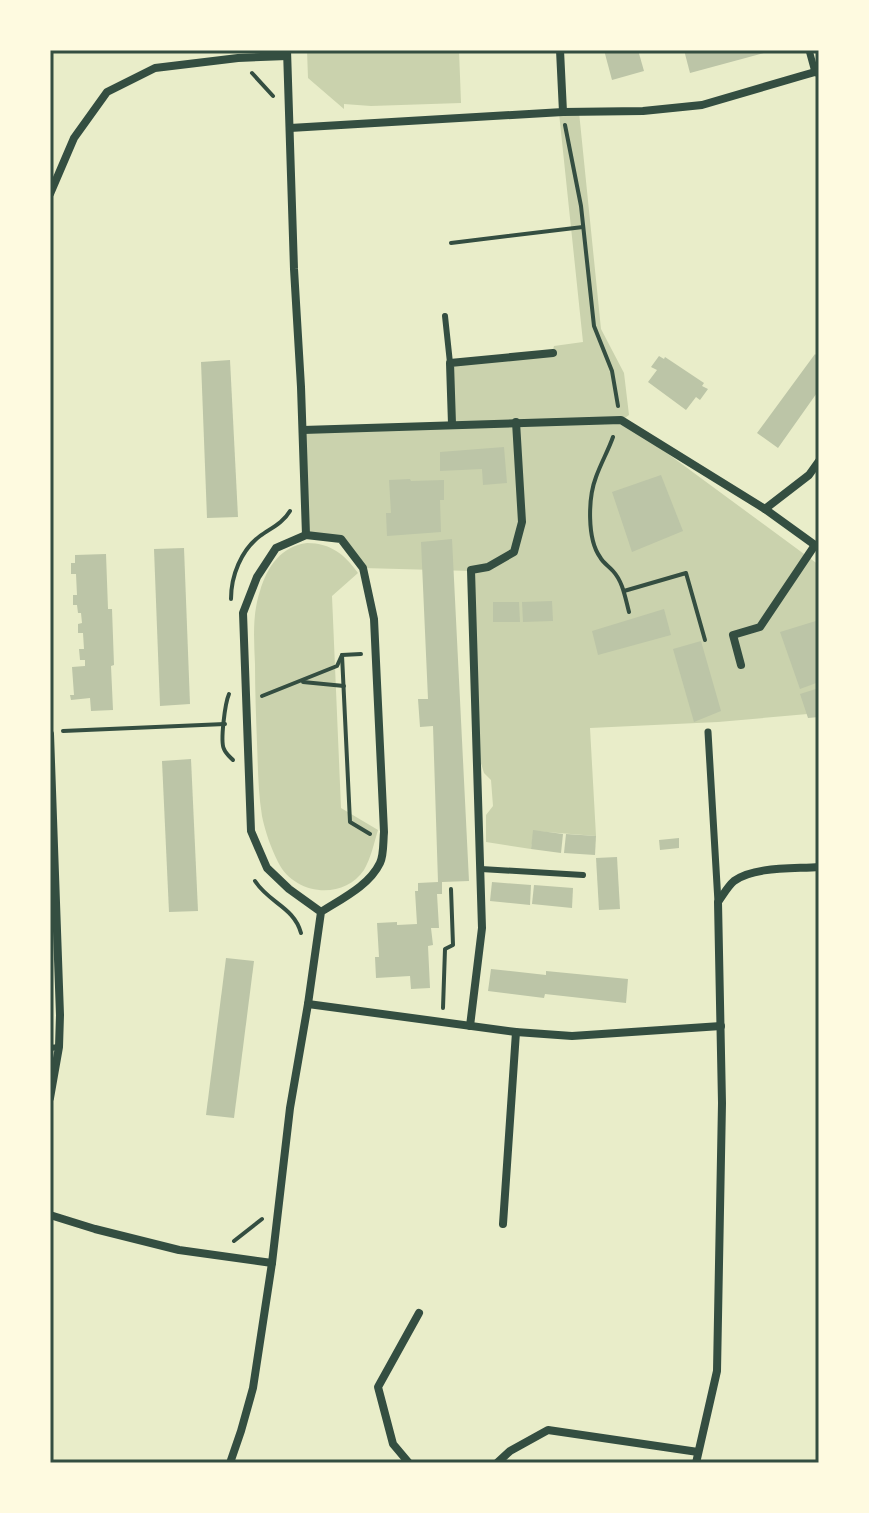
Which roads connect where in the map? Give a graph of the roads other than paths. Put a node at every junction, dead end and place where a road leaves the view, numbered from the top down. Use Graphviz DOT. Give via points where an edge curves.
graph roads {
  1 [pos="560,50"];
  2 [pos="809,50"];
  3 [pos="287,53"];
  4 [pos="817,73"];
  5 [pos="563,112"];
  6 [pos="290,128"];
  7 [pos="50,194"];
  8 [pos="445,316"];
  9 [pos="553,353"];
  10 [pos="450,363"];
  11 [pos="516,422"];
  12 [pos="452,424"];
  13 [pos="303,430"];
  14 [pos="819,461"];
  15 [pos="765,509"];
  16 [pos="306,535"];
  17 [pos="817,546"];
  18 [pos="741,665"];
  19 [pos="708,732"];
  20 [pos="50,734"];
  21 [pos="819,867"];
  22 [pos="481,869"];
  23 [pos="583,875"];
  24 [pos="718,902"];
  25 [pos="321,912"];
  26 [pos="308,1004"];
  27 [pos="470,1026"];
  28 [pos="721,1026"];
  29 [pos="516,1032"];
  30 [pos="54,1048"];
  31 [pos="50,1098"];
  32 [pos="50,1215"];
  33 [pos="503,1224"];
  34 [pos="272,1263"];
  35 [pos="419,1313"];
  36 [pos="698,1452"];
  37 [pos="230,1463"];
  38 [pos="409,1463"];
  39 [pos="497,1463"];
  40 [pos="696,1463"];
  1 -- 5 [label="street"];
  2 -- 4 [label="street"];
  3 -- 6 [label="street"];
  3 -- 7 [label="street" via="155,68 107,92 74,138"];
  4 -- 5 [label="street" via="702,105"];
  5 -- 6 [label="street"];
  6 -- 13 [label="street"];
  8 -- 10 [label="lane"];
  9 -- 10 [label="street"];
  10 -- 12 [label="street"];
  11 -- 12 [label="street"];
  11 -- 15 [label="street" via="623,421"];
  11 -- 22 [label="street" via="522,522 514,552 471,570"];
  12 -- 13 [label="street"];
  13 -- 16 [label="street"];
  14 -- 15 [label="street"];
  15 -- 17 [label="street"];
  16 -- 25 [label="street" via="276,548 243,613 251,831 267,868"];
  16 -- 25 [label="street" via="341,539 363,568 374,619 384,832 381,862 372,874"];
  17 -- 18 [label="street" via="760,627 733,635"];
  19 -- 24 [label="street"];
  20 -- 30 [label="street" via="58,955"];
  21 -- 24 [label="street" via="743,876"];
  22 -- 23 [label="lane"];
  22 -- 27 [label="street" via="482,928"];
  24 -- 28 [label="street"];
  25 -- 26 [label="street"];
  26 -- 27 [label="street"];
  26 -- 34 [label="street"];
  27 -- 29 [label="street"];
  28 -- 29 [label="street" via="572,1036"];
  28 -- 36 [label="street" via="717,1371"];
  29 -- 33 [label="street"];
  30 -- 31 [label="street"];
  32 -- 34 [label="street" via="179,1250"];
  34 -- 37 [label="street" via="253,1388"];
  35 -- 38 [label="street" via="378,1387 393,1444"];
  36 -- 39 [label="street" via="548,1430"];
  36 -- 40 [label="street"];
}
